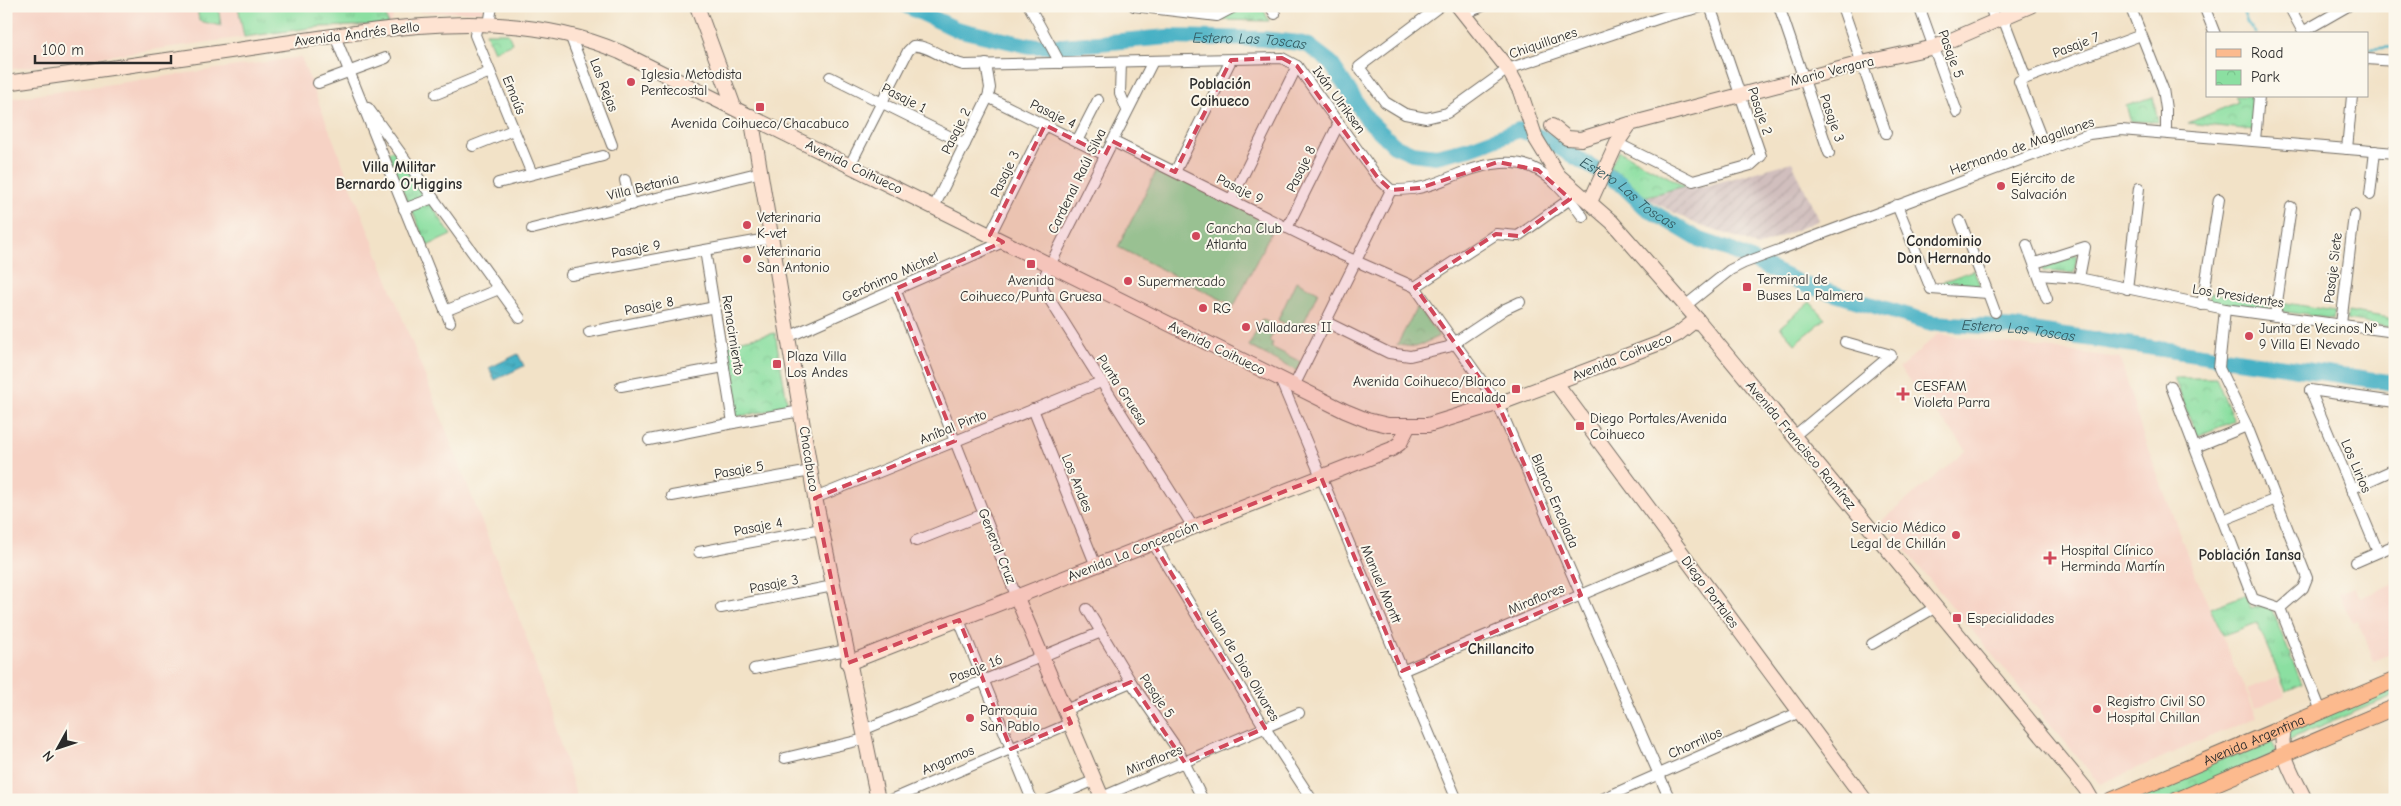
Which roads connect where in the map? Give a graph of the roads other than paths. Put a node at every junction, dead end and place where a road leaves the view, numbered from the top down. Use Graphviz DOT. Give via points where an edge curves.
graph roads {
  1 [pos="492,6"];
  2 [pos="697,6"];
  3 [pos="1029,6"];
  4 [pos="1134,6"];
  5 [pos="1236,6"];
  6 [pos="1440,6"];
  7 [pos="1483,6"];
  8 [pos="1661,6"];
  9 [pos="1706,6"];
  10 [pos="1710,6"];
  11 [pos="1779,6"];
  12 [pos="1842,6"];
  13 [pos="1919,6"];
  14 [pos="1990,6"];
  15 [pos="2030,6"];
  16 [pos="2130,6"];
  17 [pos="2204,6"];
  18 [pos="2289,6"];
  19 [pos="2348,6"];
  20 [pos="1461,10"];
  21 [pos="1213,11"];
  22 [pos="1666,16"];
  23 [pos="1999,19"];
  24 [pos="483,25"];
  25 [pos="2214,32"];
  26 [pos="570,34"];
  27 [pos="2141,35"];
  28 [pos="335,36"];
  29 [pos="1935,47"];
  30 [pos="386,58"];
  31 [pos="2368,59"];
  32 [pos="1231,60"];
  33 [pos="1153,61"];
  34 [pos="2395,61"];
  35 [pos="1121,62"];
  36 [pos="1060,63"];
  37 [pos="986,64"];
  38 [pos="1862,64"];
  39 [pos="1297,66"];
  40 [pos="1508,69"];
  41 [pos="350,71"];
  42 [pos="490,72"];
  43 [pos="830,77"];
  44 [pos="1804,78"];
  45 [pos="2023,80"];
  46 [pos="6,83"];
  47 [pos="318,83"];
  48 [pos="436,94"];
  49 [pos="358,95"];
  50 [pos="1740,95"];
  51 [pos="988,97"];
  52 [pos="2259,98"];
  53 [pos="2352,98"];
  54 [pos="1098,100"];
  55 [pos="881,102"];
  56 [pos="734,107"];
  57 [pos="1127,110"];
  58 [pos="1957,112"];
  59 [pos="752,116"];
  60 [pos="1339,123"];
  61 [pos="1630,124"];
  62 [pos="1045,125"];
  63 [pos="1552,126"];
  64 [pos="514,130"];
  65 [pos="1886,133"];
  66 [pos="2166,133"];
  67 [pos="2255,140"];
  68 [pos="1077,141"];
  69 [pos="1112,141"];
  70 [pos="1617,142"];
  71 [pos="965,144"];
  72 [pos="612,145"];
  73 [pos="472,146"];
  74 [pos="2347,149"];
  75 [pos="2046,150"];
  76 [pos="2375,151"];
  77 [pos="1829,153"];
  78 [pos="2395,153"];
  79 [pos="1105,155"];
  80 [pos="603,156"];
  81 [pos="850,166"];
  82 [pos="761,172"];
  83 [pos="1175,172"];
  84 [pos="532,174"];
  85 [pos="625,180"];
  86 [pos="498,183"];
  87 [pos="2139,188"];
  88 [pos="1391,190"];
  89 [pos="1573,195"];
  90 [pos="2370,195"];
  91 [pos="433,198"];
  92 [pos="2218,199"];
  93 [pos="1231,200"];
  94 [pos="1590,202"];
  95 [pos="631,205"];
  96 [pos="1897,205"];
  97 [pos="934,207"];
  98 [pos="2291,207"];
  99 [pos="404,209"];
  100 [pos="2354,214"];
  101 [pos="1583,217"];
  102 [pos="1960,221"];
  103 [pos="1288,228"];
  104 [pos="532,229"];
  105 [pos="772,238"];
  106 [pos="997,238"];
  107 [pos="2027,245"];
  108 [pos="706,250"];
  109 [pos="1357,260"];
  110 [pos="2035,263"];
  111 [pos="1051,265"];
  112 [pos="2039,274"];
  113 [pos="571,275"];
  114 [pos="2079,278"];
  115 [pos="1416,287"];
  116 [pos="499,289"];
  117 [pos="2126,289"];
  118 [pos="895,290"];
  119 [pos="1988,293"];
  120 [pos="2047,299"];
  121 [pos="1520,302"];
  122 [pos="2202,305"];
  123 [pos="1686,306"];
  124 [pos="715,308"];
  125 [pos="2225,309"];
  126 [pos="445,310"];
  127 [pos="1995,312"];
  128 [pos="2275,316"];
  129 [pos="520,318"];
  130 [pos="1696,319"];
  131 [pos="450,322"];
  132 [pos="1326,322"];
  133 [pos="2341,324"];
  134 [pos="589,332"];
  135 [pos="2395,332"];
  136 [pos="788,337"];
  137 [pos="1845,342"];
  138 [pos="1455,344"];
  139 [pos="724,367"];
  140 [pos="1280,379"];
  141 [pos="1100,382"];
  142 [pos="1556,383"];
  143 [pos="621,386"];
  144 [pos="1294,386"];
  145 [pos="2171,386"];
  146 [pos="2395,402"];
  147 [pos="1498,404"];
  148 [pos="1033,409"];
  149 [pos="801,411"];
  150 [pos="733,423"];
  151 [pos="2247,426"];
  152 [pos="1408,427"];
  153 [pos="1794,436"];
  154 [pos="649,440"];
  155 [pos="955,441"];
  156 [pos="2196,447"];
  157 [pos="2395,469"];
  158 [pos="811,471"];
  159 [pos="1321,478"];
  160 [pos="2351,488"];
  161 [pos="672,496"];
  162 [pos="815,498"];
  163 [pos="2276,499"];
  164 [pos="984,514"];
  165 [pos="2223,520"];
  166 [pos="1194,526"];
  167 [pos="821,529"];
  168 [pos="916,541"];
  169 [pos="1154,543"];
  170 [pos="2395,545"];
  171 [pos="699,552"];
  172 [pos="2378,552"];
  173 [pos="1680,553"];
  174 [pos="2356,562"];
  175 [pos="1096,566"];
  176 [pos="833,586"];
  177 [pos="1581,595"];
  178 [pos="1017,598"];
  179 [pos="1936,607"];
  180 [pos="721,608"];
  181 [pos="2280,608"];
  182 [pos="1087,609"];
  183 [pos="959,620"];
  184 [pos="1099,633"];
  185 [pos="1872,644"];
  186 [pos="1042,656"];
  187 [pos="847,657"];
  188 [pos="754,669"];
  189 [pos="1402,671"];
  190 [pos="2395,680"];
  191 [pos="983,681"];
  192 [pos="1130,682"];
  193 [pos="2395,707"];
  194 [pos="2321,711"];
  195 [pos="1800,712"];
  196 [pos="1299,713"];
  197 [pos="1068,716"];
  198 [pos="2286,726"];
  199 [pos="1265,728"];
  200 [pos="864,735"];
  201 [pos="1011,748"];
  202 [pos="2285,753"];
  203 [pos="2217,756"];
  204 [pos="785,758"];
  205 [pos="1185,763"];
  206 [pos="1659,774"];
  207 [pos="2227,778"];
  208 [pos="1095,780"];
  209 [pos="2129,796"];
  210 [pos="1103,798"];
  211 [pos="878,800"];
  212 [pos="891,800"];
  213 [pos="1032,800"];
  214 [pos="1050,800"];
  215 [pos="1203,800"];
  216 [pos="1312,800"];
  217 [pos="1457,800"];
  218 [pos="1600,800"];
  219 [pos="1670,800"];
  220 [pos="1865,800"];
  221 [pos="2092,800"];
  222 [pos="2112,800"];
  223 [pos="2177,800"];
  224 [pos="2305,800"];
  1 -- 24 [label="street, Emaús"];
  2 -- 56 [label="main road"];
  3 -- 36 [label="street"];
  4 -- 21 [label="street"];
  5 -- 21 [label="street"];
  6 -- 40 [label="street, Chiquillanes" via="1359,67 1385,102 1405,114 1426,118 1447,113"];
  7 -- 20 [label="street"];
  8 -- 22 [label="street"];
  9 -- 22 [label="street, Chiquillanes"];
  10 -- 50 [label="street, Pasaje 2"];
  11 -- 44 [label="street, Pasaje 3"];
  12 -- 38 [label="street"];
  13 -- 29 [label="street, Pasaje 5"];
  14 -- 23 [label="street"];
  15 -- 23 [label="main road, Mario Vergara"];
  16 -- 27 [label="street"];
  17 -- 25 [label="street"];
  18 -- 19 [label="street" via="2302,30"];
  20 -- 40 [label="main road, Avenida Francisco Ramírez"];
  22 -- 40 [label="street, Chiquillanes"];
  23 -- 29 [label="main road, Mario Vergara"];
  23 -- 45 [label="street"];
  24 -- 26 [label="main road, Avenida Andrés Bello"];
  24 -- 28 [label="main road, Avenida Andrés Bello" via="410,25"];
  24 -- 42 [label="street, Emaús" via="475,35"];
  26 -- 56 [label="main road, Avenida Andrés Bello" via="620,52"];
  26 -- 72 [label="street, Las Rejas"];
  27 -- 45 [label="street, Pasaje 7"];
  27 -- 66 [label="street" via="2163,89"];
  28 -- 41 [label="street"];
  28 -- 46 [label="main road, Avenida Andrés Bello"];
  29 -- 38 [label="main road, Mario Vergara"];
  29 -- 58 [label="street, Pasaje 5"];
  30 -- 41 [label="street"];
  31 -- 34 [label="street"];
  32 -- 33 [label="street, Iván Ulriksen"];
  32 -- 39 [label="street, Iván Ulriksen" via="1282,58"];
  32 -- 83 [label="street"];
  33 -- 35 [label="street, Iván Ulriksen"];
  33 -- 57 [label="street, Cardenal Raúl Silva"];
  35 -- 36 [label="street, Iván Ulriksen"];
  35 -- 57 [label="street" via="1120,93"];
  36 -- 37 [label="street, Iván Ulriksen"];
  37 -- 51 [label="street, Pasaje 2" via="990,88"];
  37 -- 55 [label="street, Iván Ulriksen" via="957,64 920,46 913,46"];
  38 -- 44 [label="main road, Mario Vergara"];
  38 -- 65 [label="street"];
  39 -- 60 [label="street, Iván Ulriksen"];
  39 -- 93 [label="street"];
  40 -- 89 [label="main road, Avenida Francisco Ramírez" via="1520,91 1536,139 1549,164"];
  41 -- 47 [label="street"];
  41 -- 49 [label="street"];
  42 -- 48 [label="street"];
  42 -- 64 [label="street, Emaús"];
  43 -- 55 [label="street, Pasaje 1"];
  44 -- 50 [label="main road, Mario Vergara"];
  44 -- 77 [label="street, Pasaje 3"];
  45 -- 75 [label="street"];
  49 -- 91 [label="street"];
  49 -- 99 [label="street"];
  50 -- 61 [label="main road, Mario Vergara"];
  50 -- 70 [label="street, Pasaje 2" via="1761,156 1751,165 1693,180"];
  51 -- 62 [label="street, Pasaje 4"];
  51 -- 71 [label="street, Pasaje 2"];
  52 -- 67 [label="street"];
  53 -- 74 [label="street"];
  54 -- 68 [label="street"];
  55 -- 71 [label="street, Pasaje 1"];
  55 -- 81 [label="street"];
  56 -- 59 [label="main road, Avenida Andrés Bello"];
  57 -- 69 [label="street, Cardenal Raúl Silva"];
  59 -- 81 [label="main road, Avenida Coihueco"];
  59 -- 82 [label="main road, Chacabuco"];
  60 -- 88 [label="street, Iván Ulriksen" via="1378,178"];
  60 -- 103 [label="street, Pasaje 8"];
  61 -- 63 [label="main road, Mario Vergara" via="1576,139 1563,136"];
  61 -- 70 [label="main road"];
  62 -- 68 [label="street, Pasaje 4"];
  62 -- 106 [label="street, Pasaje 3"];
  64 -- 73 [label="street"];
  64 -- 84 [label="street, Emaús"];
  66 -- 67 [label="street, Hernando de Magallanes"];
  66 -- 75 [label="street, Hernando de Magallanes" via="2108,130"];
  67 -- 74 [label="street, Hernando de Magallanes"];
  68 -- 79 [label="street, Pasaje 4"];
  69 -- 79 [label="street, Cardenal Raúl Silva"];
  69 -- 83 [label="street, Pasaje 9"];
  70 -- 94 [label="main road"];
  71 -- 97 [label="street, Pasaje 2"];
  74 -- 76 [label="street, Hernando de Magallanes"];
  75 -- 96 [label="street, Hernando de Magallanes"];
  76 -- 78 [label="street, Hernando de Magallanes"];
  76 -- 90 [label="street"];
  79 -- 111 [label="street, Cardenal Raúl Silva"];
  80 -- 84 [label="street"];
  81 -- 97 [label="main road, Avenida Coihueco"];
  82 -- 95 [label="street, Villa Betania"];
  82 -- 105 [label="main road, Chacabuco"];
  83 -- 93 [label="street, Pasaje 9"];
  84 -- 86 [label="street"];
  85 -- 95 [label="street"];
  87 -- 117 [label="street"];
  88 -- 89 [label="street" via="1420,188 1506,162 1538,170"];
  88 -- 109 [label="street"];
  89 -- 94 [label="main road, Avenida Francisco Ramírez"];
  89 -- 101 [label="street"];
  89 -- 115 [label="street" via="1518,236 1496,234"];
  91 -- 99 [label="street"];
  91 -- 116 [label="street"];
  92 -- 122 [label="street"];
  93 -- 103 [label="street, Pasaje 9"];
  94 -- 123 [label="main road, Avenida Francisco Ramírez" via="1612,222"];
  95 -- 104 [label="street, Villa Betania"];
  96 -- 119 [label="street" via="1931,289"];
  96 -- 123 [label="street, Hernando de Magallanes" via="1744,263 1730,270"];
  97 -- 106 [label="main road, Avenida Coihueco"];
  98 -- 128 [label="street"];
  99 -- 126 [label="street"];
  100 -- 133 [label="street, Pasaje Siete"];
  102 -- 119 [label="street"];
  103 -- 109 [label="street, Pasaje 9"];
  105 -- 108 [label="street"];
  105 -- 136 [label="main road, Chacabuco"];
  106 -- 111 [label="main road, Avenida Coihueco"];
  106 -- 118 [label="street, Gerónimo Michel"];
  107 -- 110 [label="street"];
  108 -- 113 [label="street, Pasaje 9"];
  108 -- 124 [label="street, Renacimiento"];
  109 -- 115 [label="street"];
  109 -- 132 [label="street"];
  110 -- 112 [label="street"];
  110 -- 114 [label="street" via="2085,247"];
  111 -- 140 [label="main road, Avenida Coihueco"];
  111 -- 141 [label="street, Punta Gruesa" via="1044,279 1044,293"];
  112 -- 114 [label="street, Los Presidentes"];
  112 -- 120 [label="street"];
  114 -- 117 [label="street, Los Presidentes"];
  115 -- 138 [label="street, Blanco Encalada"];
  116 -- 126 [label="street"];
  116 -- 129 [label="street"];
  117 -- 122 [label="street, Los Presidentes"];
  118 -- 136 [label="street, Gerónimo Michel"];
  118 -- 155 [label="street, General Cruz"];
  119 -- 127 [label="street"];
  121 -- 138 [label="street" via="1499,312"];
  122 -- 125 [label="street, Los Presidentes"];
  123 -- 130 [label="main road, Avenida Francisco Ramírez"];
  124 -- 134 [label="street, Pasaje 8"];
  124 -- 139 [label="street, Renacimiento"];
  125 -- 128 [label="street, Los Presidentes"];
  125 -- 151 [label="street" via="2220,359"];
  126 -- 131 [label="street"];
  128 -- 133 [label="street, Los Presidentes"];
  130 -- 142 [label="main road, Avenida Coihueco" via="1670,339"];
  130 -- 153 [label="main road, Avenida Francisco Ramírez"];
  132 -- 138 [label="street" via="1396,356 1421,354"];
  132 -- 144 [label="street"];
  133 -- 135 [label="street, Los Presidentes"];
  136 -- 149 [label="main road, Chacabuco"];
  137 -- 153 [label="street" via="1891,355"];
  138 -- 147 [label="street, Blanco Encalada"];
  139 -- 143 [label="street"];
  139 -- 150 [label="street, Renacimiento"];
  140 -- 144 [label="main road, Avenida Coihueco"];
  140 -- 159 [label="street, Manuel Montt"];
  141 -- 148 [label="street, Aníbal Pinto"];
  141 -- 166 [label="street, Punta Gruesa"];
  142 -- 147 [label="main road, Avenida Coihueco"];
  142 -- 173 [label="main road, Diego Portales"];
  144 -- 152 [label="main road, Avenida Coihueco" via="1367,420"];
  145 -- 156 [label="street"];
  146 -- 160 [label="street, Los Lirios" via="2310,390"];
  147 -- 152 [label="main road, Avenida Coihueco" via="1439,423"];
  147 -- 177 [label="street, Blanco Encalada"];
  148 -- 155 [label="street, Aníbal Pinto"];
  148 -- 175 [label="street, Los Andes"];
  149 -- 150 [label="street"];
  149 -- 158 [label="main road, Chacabuco"];
  150 -- 154 [label="street"];
  151 -- 156 [label="street"];
  151 -- 163 [label="street"];
  152 -- 159 [label="main road, Avenida La Concepción" via="1392,449"];
  153 -- 179 [label="main road, Avenida Francisco Ramírez"];
  155 -- 162 [label="street, Aníbal Pinto"];
  155 -- 164 [label="street, General Cruz"];
  156 -- 165 [label="street"];
  157 -- 160 [label="street"];
  158 -- 161 [label="street, Pasaje 5"];
  158 -- 162 [label="main road, Chacabuco"];
  159 -- 166 [label="main road, Avenida La Concepción"];
  159 -- 189 [label="street, Manuel Montt"];
  160 -- 172 [label="street, Los Lirios"];
  162 -- 167 [label="main road, Chacabuco"];
  163 -- 165 [label="street"];
  163 -- 181 [label="street" via="2307,578 2303,588"];
  164 -- 168 [label="street"];
  164 -- 178 [label="street, General Cruz"];
  165 -- 181 [label="street" via="2253,598"];
  166 -- 169 [label="main road, Avenida La Concepción"];
  167 -- 171 [label="street, Pasaje 4"];
  167 -- 176 [label="main road, Chacabuco"];
  169 -- 175 [label="main road, Avenida La Concepción"];
  169 -- 199 [label="street, Juan de Dios Olivares"];
  170 -- 172 [label="street"];
  172 -- 174 [label="street"];
  173 -- 177 [label="street, Miraflores"];
  173 -- 195 [label="main road, Diego Portales"];
  175 -- 178 [label="main road, Avenida La Concepción"];
  176 -- 180 [label="street, Pasaje 3"];
  176 -- 187 [label="main road, Chacabuco"];
  177 -- 189 [label="street, Miraflores"];
  177 -- 206 [label="street, Blanco Encalada"];
  178 -- 183 [label="main road, Avenida La Concepción"];
  178 -- 186 [label="main road, General Cruz"];
  179 -- 185 [label="street"];
  179 -- 221 [label="main road, Avenida Francisco Ramírez"];
  181 -- 194 [label="street"];
  182 -- 184 [label="street, Pasaje 5"];
  183 -- 187 [label="main road, Avenida La Concepción"];
  183 -- 191 [label="street"];
  184 -- 186 [label="street, Pasaje 16"];
  184 -- 192 [label="street, Pasaje 5"];
  186 -- 191 [label="street, Pasaje 16"];
  186 -- 197 [label="main road, General Cruz"];
  187 -- 188 [label="street"];
  187 -- 200 [label="main road, Chacabuco"];
  189 -- 217 [label="street, Manuel Montt"];
  190 -- 194 [label="main road, Avenida Argentina"];
  191 -- 200 [label="street, Pasaje 16"];
  191 -- 201 [label="street"];
  192 -- 197 [label="street, Angamos"];
  192 -- 205 [label="street, Pasaje 5"];
  193 -- 202 [label="main road, Avenida Argentina"];
  194 -- 198 [label="main road, Avenida Argentina"];
  195 -- 206 [label="street, Chorrillos"];
  195 -- 220 [label="main road, Diego Portales"];
  196 -- 199 [label="street, Miraflores"];
  197 -- 201 [label="street, Angamos"];
  197 -- 208 [label="main road, General Cruz"];
  198 -- 202 [label="main road" via="2282,737"];
  198 -- 203 [label="main road, Avenida Argentina"];
  199 -- 205 [label="street, Miraflores"];
  199 -- 216 [label="street, Juan de Dios Olivares"];
  200 -- 204 [label="street"];
  200 -- 211 [label="main road, Chacabuco"];
  201 -- 212 [label="street, Angamos"];
  201 -- 213 [label="street"];
  202 -- 207 [label="main road, Avenida Argentina"];
  202 -- 224 [label="main road"];
  203 -- 207 [label="main road"];
  203 -- 209 [label="main road, Avenida Argentina"];
  205 -- 210 [label="street, Miraflores"];
  205 -- 215 [label="street, Pasaje 5"];
  206 -- 218 [label="street, Chorrillos"];
  206 -- 219 [label="street, Blanco Encalada"];
  207 -- 223 [label="main road, Avenida Argentina"];
  208 -- 210 [label="main road, General Cruz"];
  208 -- 214 [label="street"];
  209 -- 222 [label="main road, Avenida Argentina"];
}
